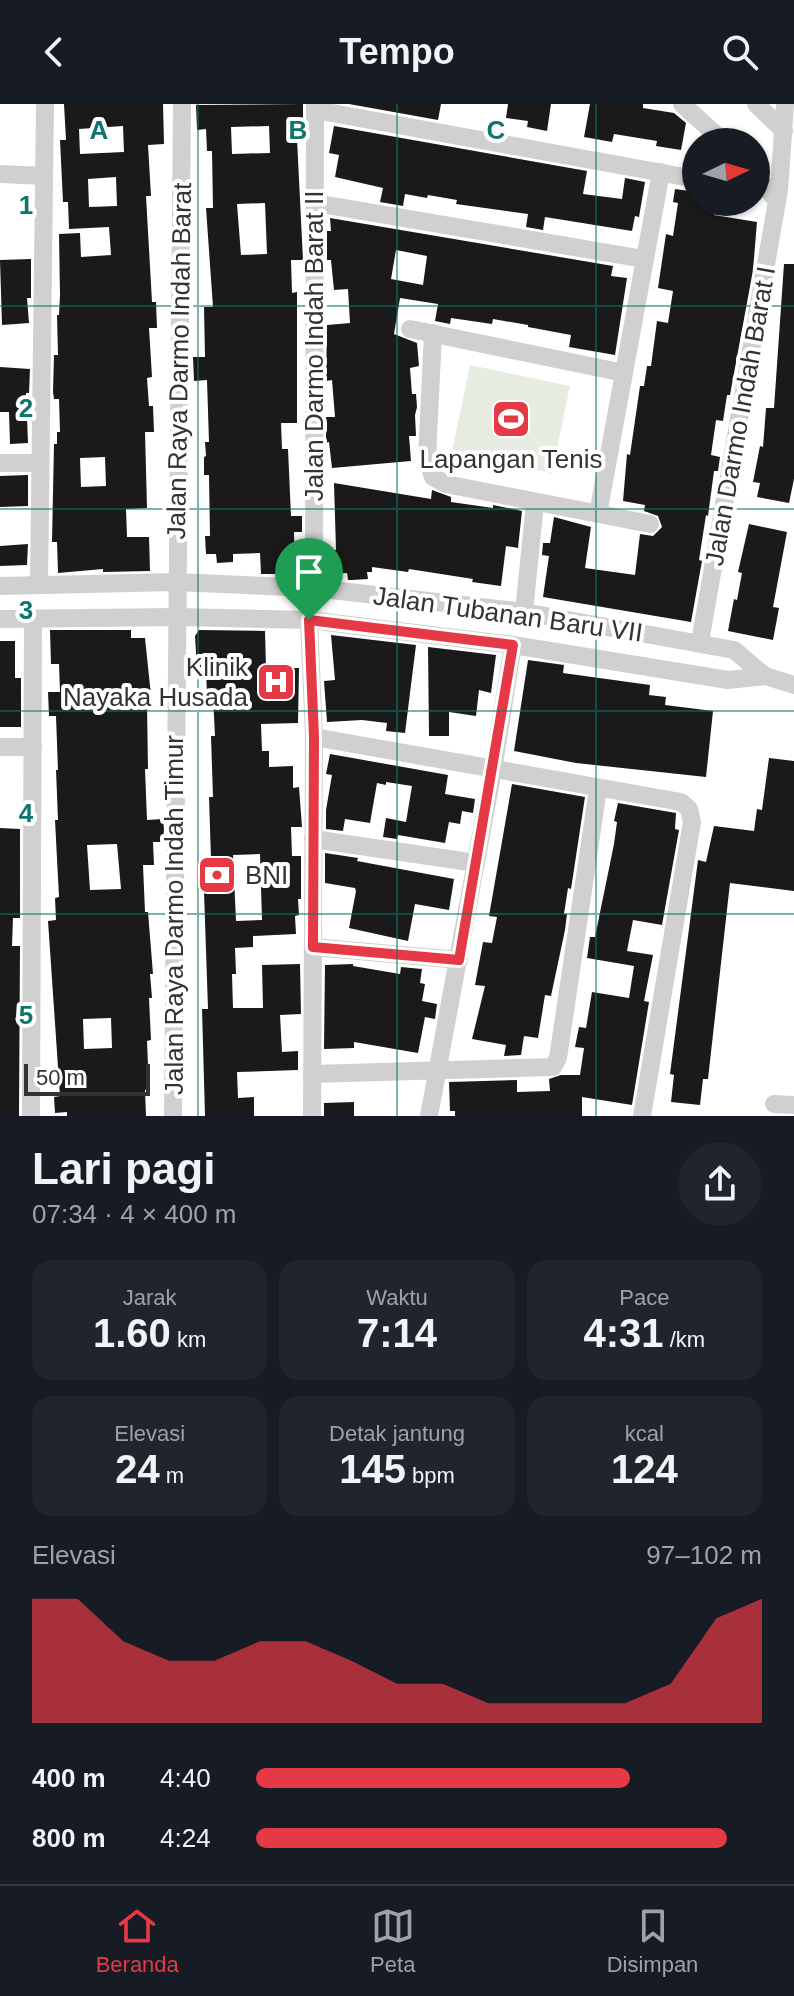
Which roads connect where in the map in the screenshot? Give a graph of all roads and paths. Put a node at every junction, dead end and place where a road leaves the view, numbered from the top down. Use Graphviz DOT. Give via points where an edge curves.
graph roads {
  1 [pos="45,104"];
  2 [pos="182,104"];
  3 [pos="682,104"];
  4 [pos="756,104"];
  5 [pos="785,104"];
  6 [pos="315,107"];
  7 [pos="709,128"];
  8 [pos="784,131"];
  9 [pos="661,172"];
  10 [pos="0,174"];
  11 [pos="44,176"];
  12 [pos="682,176"];
  13 [pos="770,188"];
  14 [pos="770,196"];
  15 [pos="778,196"];
  16 [pos="315,203"];
  17 [pos="644,259"];
  18 [pos="410,329"];
  19 [pos="433,333"];
  20 [pos="624,373"];
  21 [pos="0,463"];
  22 [pos="39,463"];
  23 [pos="535,503"];
  24 [pos="598,514"];
  25 [pos="650,524"];
  26 [pos="176,582"];
  27 [pos="39,585"];
  28 [pos="0,586"];
  29 [pos="314,588"];
  30 [pos="524,612"];
  31 [pos="176,617"];
  32 [pos="0,619"];
  33 [pos="33,619"];
  34 [pos="309,620"];
  35 [pos="700,642"];
  36 [pos="513,645"];
  37 [pos="765,676"];
  38 [pos="794,685"];
  39 [pos="314,737"];
  40 [pos="0,747"];
  41 [pos="33,747"];
  42 [pos="493,770"];
  43 [pos="598,789"];
  44 [pos="313,839"];
  45 [pos="476,863"];
  46 [pos="313,947"];
  47 [pos="459,960"];
  48 [pos="438,1070"];
  49 [pos="312,1074"];
  50 [pos="774,1104"];
  51 [pos="794,1105"];
  52 [pos="31,1116"];
  53 [pos="173,1116"];
  54 [pos="312,1116"];
  55 [pos="429,1116"];
  56 [pos="642,1116"];
  1 -- 11 [label="street"];
  2 -- 26 [label="street, Jalan Raya Darmo Indah Barat"];
  3 -- 7 [label="street"];
  4 -- 8 [label="street"];
  5 -- 8 [label="street, Jalan Darmo Indah Barat I"];
  6 -- 9 [label="street"];
  6 -- 16 [label="street, Jalan Darmo Indah Barat II"];
  8 -- 15 [label="street, Jalan Darmo Indah Barat I"];
  9 -- 12 [label="street"];
  9 -- 17 [label="street"];
  10 -- 11 [label="street"];
  11 -- 22 [label="street"];
  13 -- 15 [label="street"];
  14 -- 15 [label="street"];
  15 -- 35 [label="street, Jalan Darmo Indah Barat I"];
  16 -- 17 [label="street"];
  16 -- 29 [label="street, Jalan Darmo Indah Barat II"];
  17 -- 20 [label="street"];
  18 -- 19 [label="street"];
  19 -- 20 [label="street"];
  19 -- 23 [label="street" via="427,459 433,477"];
  20 -- 24 [label="street"];
  21 -- 22 [label="street"];
  22 -- 27 [label="street"];
  23 -- 24 [label="street"];
  23 -- 30 [label="street"];
  24 -- 25 [label="street"];
  26 -- 27 [label="street, Jalan Tubanan Baru VII"];
  26 -- 29 [label="street, Jalan Tubanan Baru VII"];
  26 -- 31 [label="street, Jalan Raya Darmo Indah Barat"];
  27 -- 28 [label="street, Jalan Tubanan Baru VII"];
  29 -- 30 [label="street, Jalan Tubanan Baru VII"];
  30 -- 35 [label="street, Jalan Tubanan Baru VII"];
  31 -- 33 [label="street"];
  31 -- 34 [label="street"];
  31 -- 53 [label="street, Jalan Raya Darmo Indah Timur"];
  32 -- 33 [label="street"];
  33 -- 41 [label="street"];
  34 -- 36 [label="street"];
  34 -- 39 [label="street"];
  35 -- 37 [label="street, Jalan Tubanan Baru VII" via="734,650"];
  36 -- 37 [label="street" via="728,680"];
  36 -- 42 [label="street"];
  37 -- 38 [label="street"];
  39 -- 42 [label="street"];
  39 -- 44 [label="street"];
  40 -- 41 [label="street"];
  41 -- 52 [label="street"];
  42 -- 43 [label="street"];
  42 -- 45 [label="street"];
  43 -- 48 [label="street" via="556,1063 550,1068"];
  43 -- 56 [label="street" via="681,802 692,822"];
  44 -- 45 [label="street"];
  44 -- 46 [label="street"];
  45 -- 47 [label="street"];
  46 -- 47 [label="street"];
  46 -- 49 [label="street"];
  47 -- 48 [label="street"];
  48 -- 49 [label="street"];
  48 -- 55 [label="street"];
  49 -- 54 [label="street"];
  50 -- 51 [label="street"];
}
